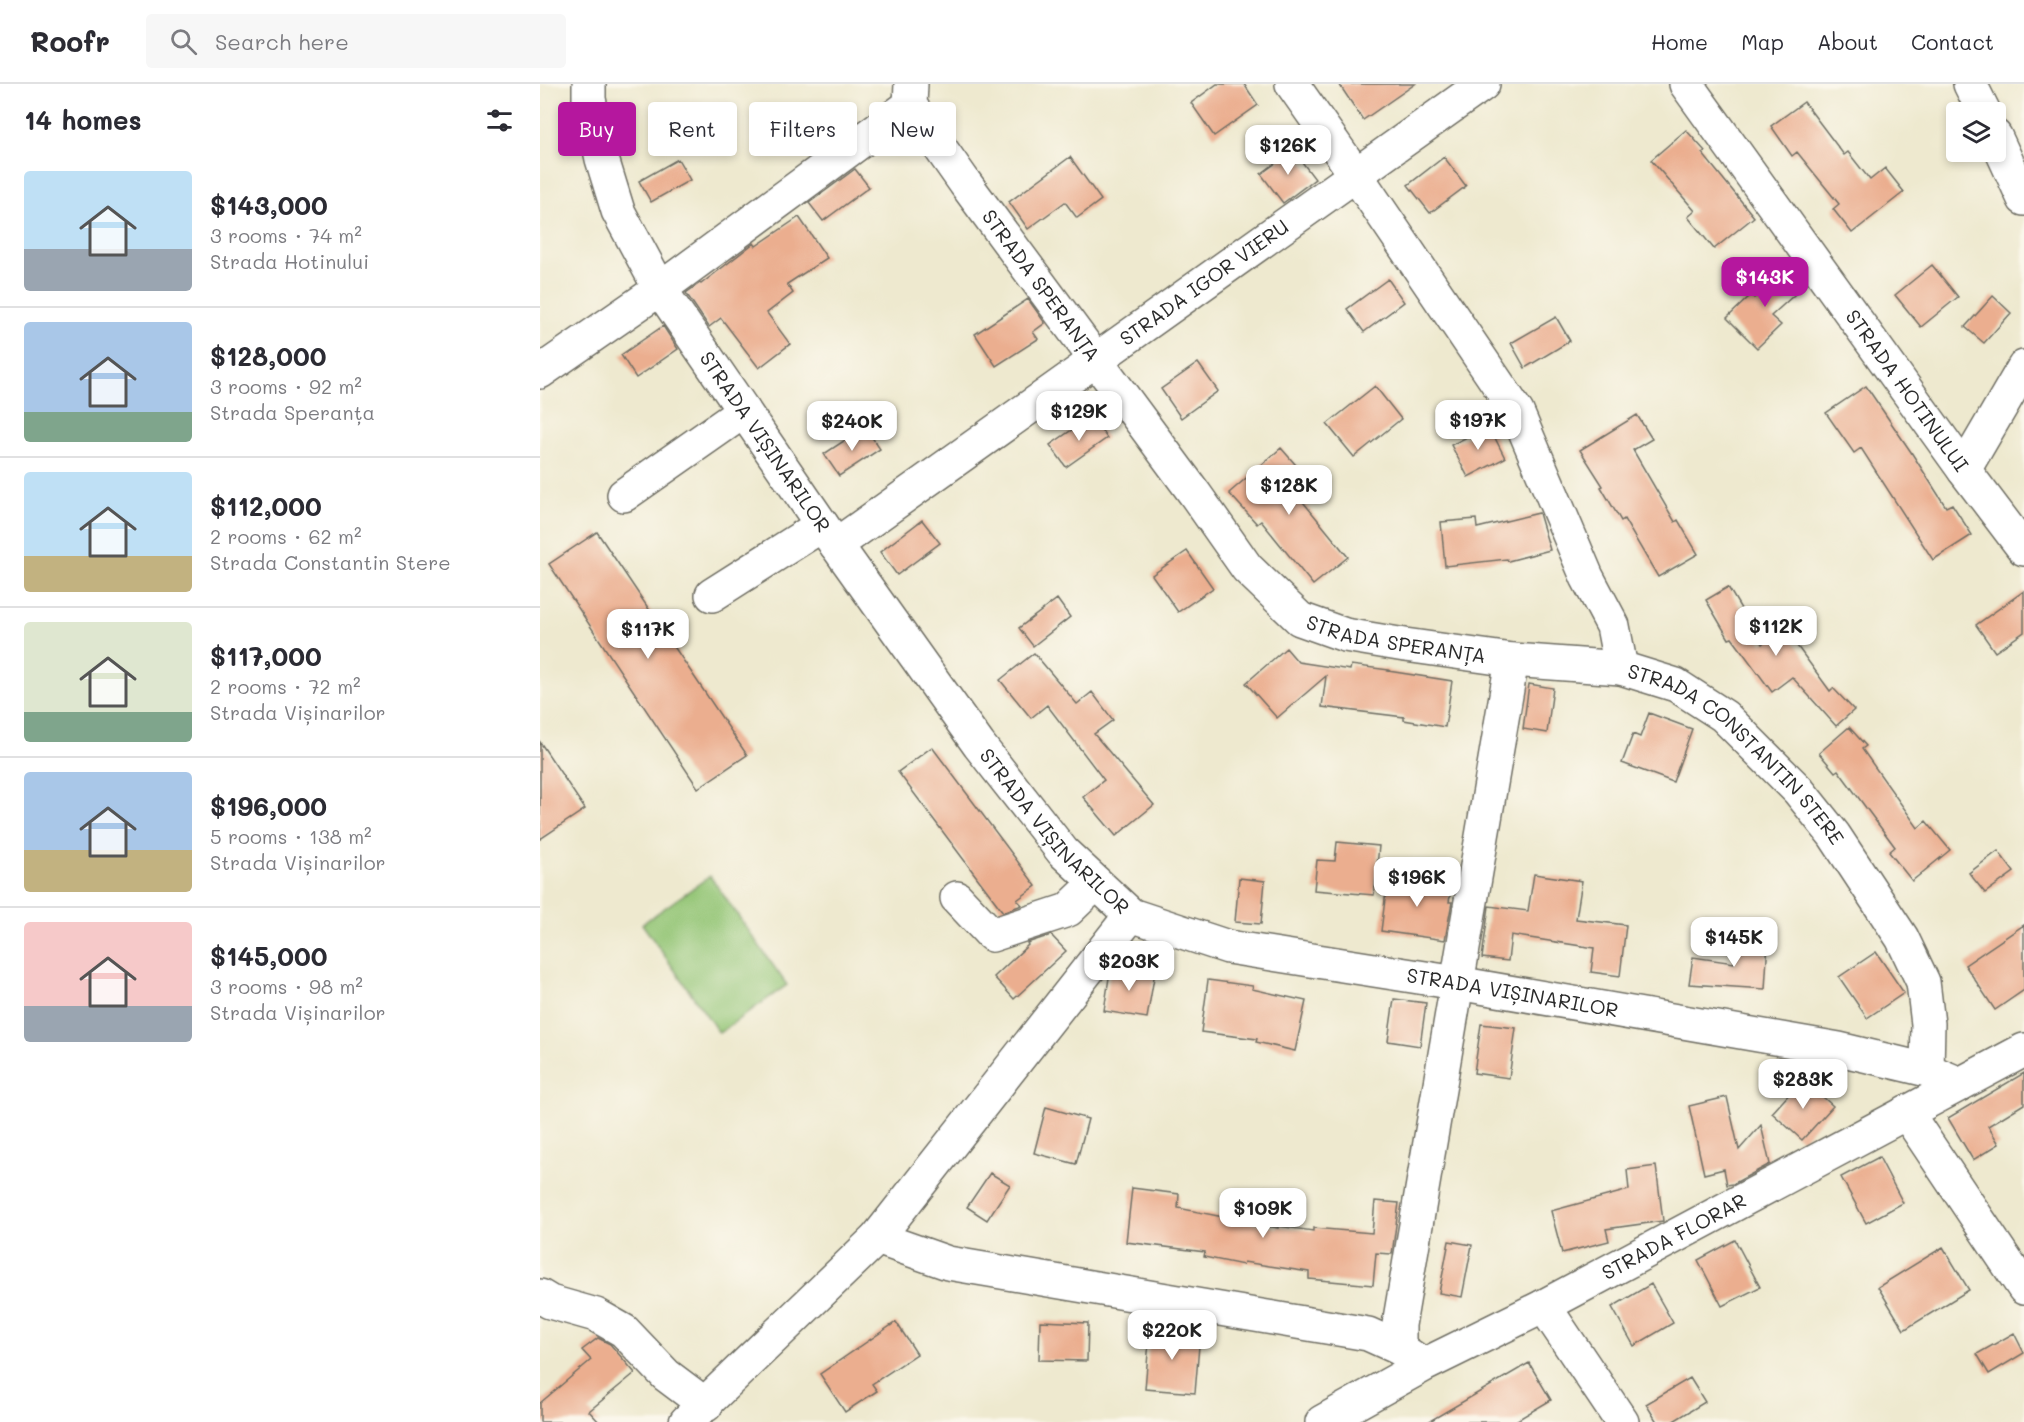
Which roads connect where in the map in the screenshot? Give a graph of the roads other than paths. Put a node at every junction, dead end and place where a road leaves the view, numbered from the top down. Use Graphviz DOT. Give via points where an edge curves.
graph roads {
  1 [pos="589,84"];
  2 [pos="1292,84"];
  3 [pos="1483,84"];
  4 [pos="1686,84"];
  5 [pos="1970,84"];
  6 [pos="910,95"];
  7 [pos="1979,102"];
  8 [pos="2006,160"];
  9 [pos="1356,175"];
  10 [pos="2024,199"];
  11 [pos="660,289"];
  12 [pos="1095,359"];
  13 [pos="2024,367"];
  14 [pos="540,372"];
  15 [pos="744,411"];
  16 [pos="1964,470"];
  17 [pos="624,495"];
  18 [pos="829,535"];
  19 [pos="2024,549"];
  20 [pos="712,596"];
  21 [pos="1512,660"];
  22 [pos="1621,668"];
  23 [pos="1096,883"];
  24 [pos="957,898"];
  25 [pos="1131,915"];
  26 [pos="1457,983"];
  27 [pos="2024,1050"];
  28 [pos="1927,1070"];
  29 [pos="1960,1084"];
  30 [pos="1906,1112"];
  31 [pos="877,1238"];
  32 [pos="2024,1288"];
  33 [pos="540,1296"];
  34 [pos="1544,1305"];
  35 [pos="1411,1357"];
  36 [pos="696,1413"];
  37 [pos="1322,1422"];
  38 [pos="1622,1422"];
  1 -- 11 [label="street, STRADA VIȘINARILOR" via="602,159 618,211"];
  2 -- 9 [label="street, STRADA CONSTANTIN STERE"];
  3 -- 9 [label="street, STRADA IGOR VIERU"];
  4 -- 16 [label="street, STRADA HOTINULUI"];
  5 -- 7 [label="street"];
  6 -- 11 [label="street"];
  6 -- 12 [label="street, STRADA SPERANȚA" via="965,183"];
  8 -- 10 [label="street"];
  9 -- 12 [label="street, STRADA IGOR VIERU"];
  9 -- 22 [label="street, STRADA CONSTANTIN STERE" via="1517,412 1612,626"];
  11 -- 14 [label="street"];
  11 -- 15 [label="street, STRADA VIȘINARILOR"];
  12 -- 18 [label="street, STRADA IGOR VIERU"];
  12 -- 21 [label="street, STRADA SPERANȚA" via="1247,568 1300,620 1345,635"];
  13 -- 16 [label="street"];
  15 -- 17 [label="street"];
  15 -- 18 [label="street, STRADA VIȘINARILOR"];
  16 -- 19 [label="street, STRADA HOTINULUI"];
  18 -- 20 [label="street, STRADA IGOR VIERU"];
  18 -- 23 [label="street, STRADA VIȘINARILOR" via="979,745 1063,852"];
  21 -- 22 [label="street, STRADA SPERANȚA"];
  21 -- 26 [label="street"];
  22 -- 28 [label="street, STRADA CONSTANTIN STERE" via="1676,685 1724,716 1798,790 1834,835 1902,938 1923,982 1928,1024"];
  23 -- 24 [label="street" via="1068,910 992,935"];
  23 -- 25 [label="street, STRADA VIȘINARILOR"];
  25 -- 26 [label="street, STRADA VIȘINARILOR" via="1228,947"];
  25 -- 31 [label="street"];
  26 -- 28 [label="street, STRADA VIȘINARILOR" via="1839,1049"];
  26 -- 35 [label="street" via="1399,1324"];
  27 -- 29 [label="street, STRADA FLORAR"];
  28 -- 29 [label="street, STRADA VIȘINARILOR"];
  29 -- 30 [label="street, STRADA FLORAR"];
  30 -- 32 [label="street"];
  30 -- 34 [label="street, STRADA FLORAR"];
  31 -- 35 [label="street" via="948,1263 1368,1334"];
  31 -- 36 [label="street"];
  33 -- 36 [label="street" via="596,1315 624,1331"];
  34 -- 35 [label="street, STRADA FLORAR"];
  34 -- 38 [label="street"];
  35 -- 37 [label="street, STRADA FLORAR"];
}
